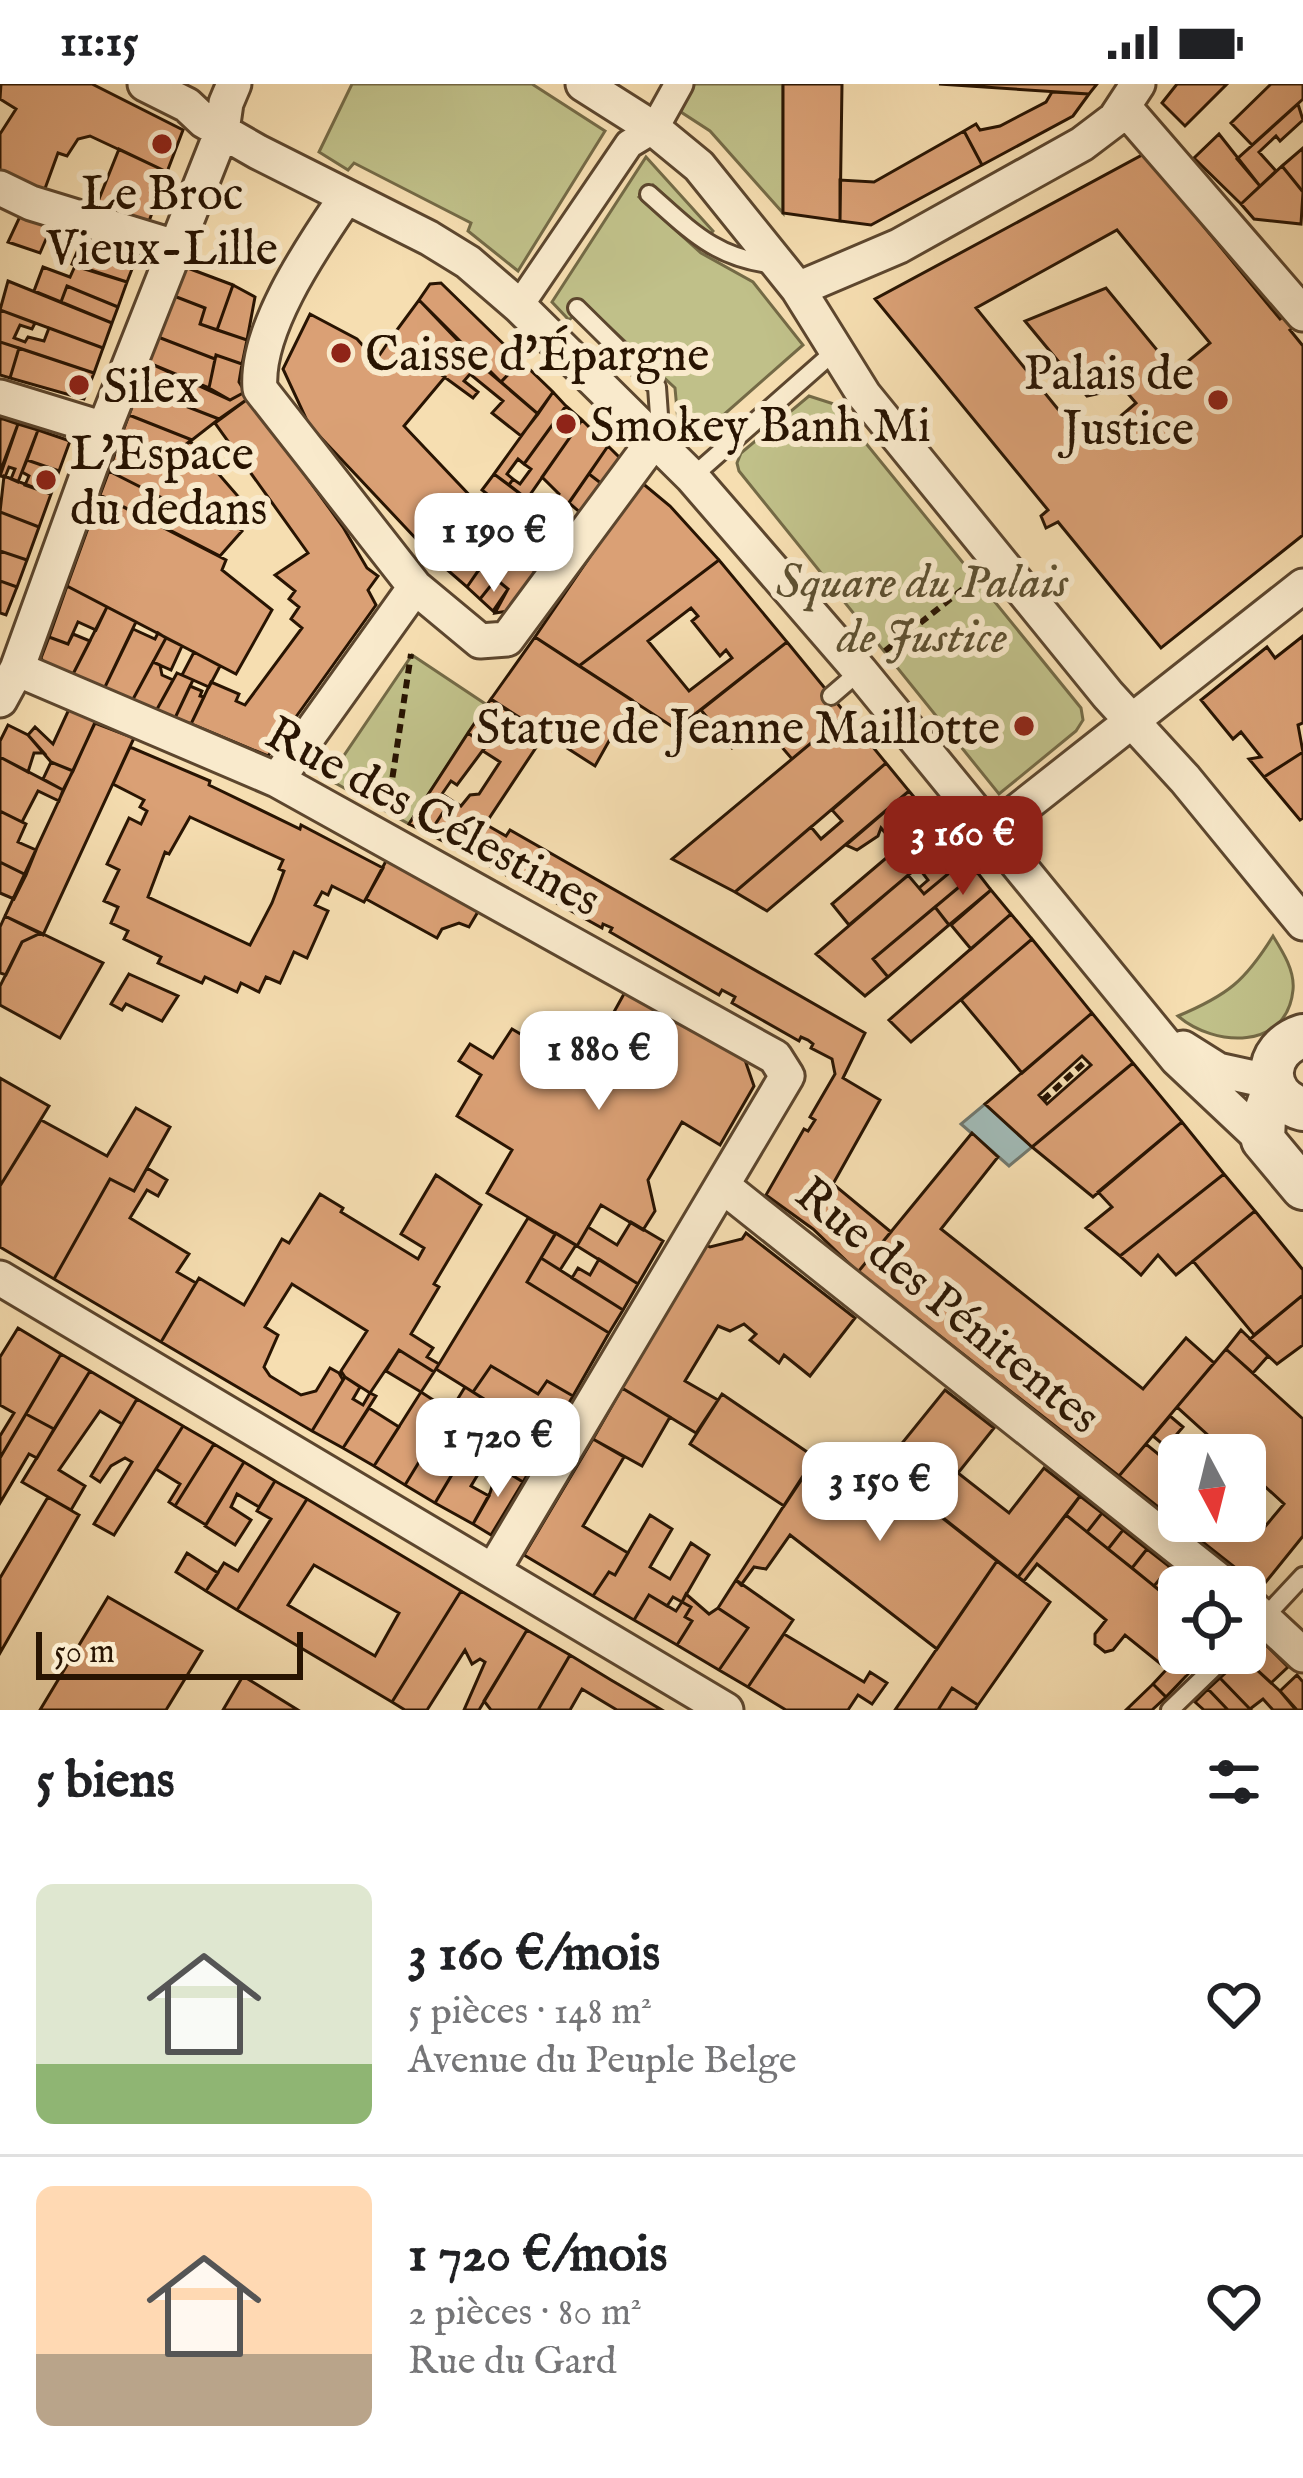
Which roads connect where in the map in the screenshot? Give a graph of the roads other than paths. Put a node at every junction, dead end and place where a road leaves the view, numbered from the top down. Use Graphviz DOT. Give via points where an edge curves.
graph roads {
  1 [pos="145,84"];
  2 [pos="235,84"];
  3 [pos="584,84"];
  4 [pos="679,84"];
  5 [pos="1131,96"];
  6 [pos="653,129"];
  7 [pos="222,131"];
  8 [pos="0,188"];
  9 [pos="649,194"];
  10 [pos="346,197"];
  11 [pos="176,247"];
  12 [pos="1290,275"];
  13 [pos="790,278"];
  14 [pos="519,306"];
  15 [pos="577,308"];
  16 [pos="1303,314"];
  17 [pos="835,351"];
  18 [pos="0,397"];
  19 [pos="104,429"];
  20 [pos="655,439"];
  21 [pos="692,477"];
  22 [pos="1303,586"];
  23 [pos="415,587"];
  24 [pos="17,669"];
  25 [pos="860,671"];
  26 [pos="831,696"];
  27 [pos="0,700"];
  28 [pos="1133,723"];
  29 [pos="277,780"];
  30 [pos="991,832"];
  31 [pos="1303,923"];
  32 [pos="1140,1013"];
  33 [pos="1303,1036"];
  34 [pos="1283,1093"];
  35 [pos="1263,1140"];
  36 [pos="724,1187"];
  37 [pos="1303,1188"];
  38 [pos="0,1277"];
  39 [pos="1201,1566"];
  40 [pos="493,1571"];
  41 [pos="1303,1576"];
  42 [pos="1266,1607"];
  43 [pos="1266,1629"];
  44 [pos="1303,1655"];
  45 [pos="1207,1674"];
  46 [pos="726,1710"];
  47 [pos="1169,1710"];
  1 -- 7 [label="street"];
  2 -- 7 [label="street"];
  3 -- 6 [label="street"];
  4 -- 6 [label="street"];
  5 -- 12 [label="street"];
  5 -- 13 [label="street" via="1082,144 919,235"];
  6 -- 13 [label="street" via="699,166"];
  6 -- 14 [label="street" via="629,144"];
  7 -- 10 [label="street"];
  7 -- 11 [label="street"];
  8 -- 11 [label="street"];
  9 -- 13 [label="lane" via="706,245"];
  10 -- 14 [label="street" via="468,262"];
  10 -- 23 [label="street" via="283,304 259,368 260,389"];
  11 -- 19 [label="street"];
  12 -- 16 [label="street"];
  13 -- 17 [label="street"];
  14 -- 20 [label="street"];
  15 -- 20 [label="lane" via="657,387"];
  17 -- 21 [label="lane"];
  17 -- 28 [label="street"];
  18 -- 19 [label="street"];
  19 -- 24 [label="street"];
  20 -- 21 [label="street"];
  20 -- 23 [label="street" via="507,639 480,641"];
  21 -- 25 [label="street"];
  22 -- 28 [label="street"];
  23 -- 29 [label="street"];
  24 -- 27 [label="street"];
  24 -- 29 [label="street, Rue des Célestines"];
  25 -- 26 [label="lane"];
  25 -- 30 [label="street"];
  28 -- 30 [label="street"];
  28 -- 31 [label="street"];
  29 -- 36 [label="street, Rue des Célestines" via="776,1057 787,1076"];
  30 -- 32 [label="street"];
  32 -- 34 [label="street" via="1210,1066"];
  32 -- 35 [label="street"];
  33 -- 34 [label="street" via="1286,1042 1271,1069"];
  34 -- 35 [label="street" via="1264,1117"];
  35 -- 37 [label="street"];
  36 -- 39 [label="street, Rue des Pénitentes"];
  36 -- 40 [label="street"];
  38 -- 40 [label="street"];
  40 -- 46 [label="street"];
  41 -- 42 [label="lane"];
  43 -- 44 [label="street"];
  45 -- 47 [label="lane"];
}
